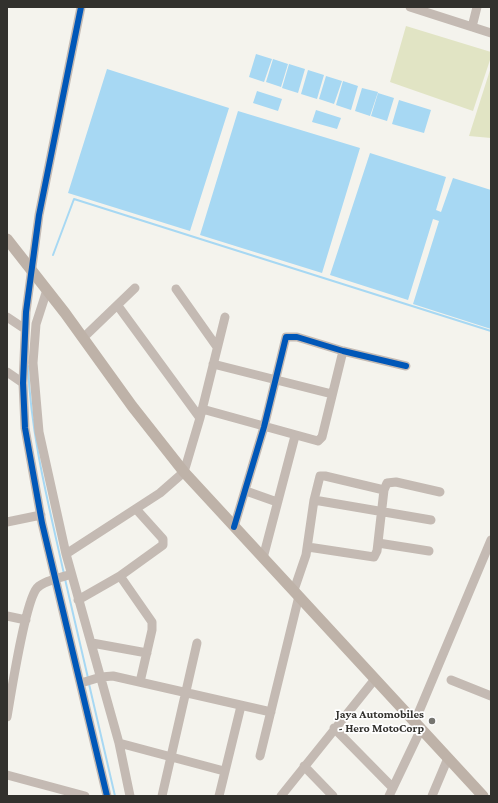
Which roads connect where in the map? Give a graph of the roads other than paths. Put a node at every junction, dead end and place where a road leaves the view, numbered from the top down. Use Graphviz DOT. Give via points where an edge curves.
graph roads {
  1 [pos="81,7"];
  2 [pos="410,7"];
  3 [pos="477,7"];
  4 [pos="472,27"];
  5 [pos="491,33"];
  6 [pos="7,239"];
  7 [pos="32,272"];
  8 [pos="136,288"];
  9 [pos="176,289"];
  10 [pos="47,290"];
  11 [pos="118,306"];
  12 [pos="7,317"];
  13 [pos="225,317"];
  14 [pos="25,330"];
  15 [pos="83,338"];
  16 [pos="217,346"];
  17 [pos="343,351"];
  18 [pos="213,364"];
  19 [pos="406,366"];
  20 [pos="7,372"];
  21 [pos="274,379"];
  22 [pos="23,383"];
  23 [pos="332,394"];
  24 [pos="201,413"];
  25 [pos="264,427"];
  26 [pos="295,436"];
  27 [pos="184,472"];
  28 [pos="384,490"];
  29 [pos="246,491"];
  30 [pos="440,492"];
  31 [pos="314,500"];
  32 [pos="277,502"];
  33 [pos="136,508"];
  34 [pos="382,512"];
  35 [pos="41,515"];
  36 [pos="431,520"];
  37 [pos="7,522"];
  38 [pos="234,527"];
  39 [pos="491,540"];
  40 [pos="378,543"];
  41 [pos="308,547"];
  42 [pos="429,551"];
  43 [pos="66,554"];
  44 [pos="263,558"];
  45 [pos="120,576"];
  46 [pos="64,577"];
  47 [pos="297,593"];
  48 [pos="78,600"];
  49 [pos="7,616"];
  50 [pos="26,620"];
  51 [pos="92,643"];
  52 [pos="198,643"];
  53 [pos="147,653"];
  54 [pos="101,677"];
  55 [pos="375,679"];
  56 [pos="451,680"];
  57 [pos="86,682"];
  58 [pos="140,682"];
  59 [pos="186,694"];
  60 [pos="491,696"];
  61 [pos="9,700"];
  62 [pos="241,706"];
  63 [pos="271,712"];
  64 [pos="7,716"];
  65 [pos="418,725"];
  66 [pos="334,728"];
  67 [pos="119,743"];
  68 [pos="260,756"];
  69 [pos="172,758"];
  70 [pos="448,758"];
  71 [pos="304,766"];
  72 [pos="224,771"];
  73 [pos="7,775"];
  74 [pos="391,792"];
  75 [pos="85,796"];
  76 [pos="106,796"];
  77 [pos="130,796"];
  78 [pos="162,796"];
  79 [pos="219,796"];
  80 [pos="281,796"];
  81 [pos="333,796"];
  82 [pos="432,796"];
  83 [pos="483,796"];
  1 -- 7 [label="street" via="39,215"];
  2 -- 4 [label="street"];
  3 -- 4 [label="street"];
  4 -- 5 [label="street"];
  6 -- 7 [label="main road"];
  7 -- 10 [label="main road"];
  7 -- 14 [label="street"];
  8 -- 11 [label="street"];
  9 -- 16 [label="street"];
  10 -- 15 [label="main road"];
  10 -- 43 [label="street" via="36,324 33,363 35,399 46,472"];
  11 -- 15 [label="street"];
  11 -- 24 [label="street"];
  12 -- 14 [label="street"];
  13 -- 16 [label="street"];
  14 -- 22 [label="street"];
  15 -- 27 [label="main road"];
  16 -- 18 [label="street"];
  17 -- 19 [label="street"];
  17 -- 21 [label="street" via="287,336"];
  17 -- 23 [label="street"];
  18 -- 21 [label="street"];
  18 -- 24 [label="street"];
  20 -- 22 [label="street"];
  21 -- 23 [label="street"];
  21 -- 25 [label="street"];
  22 -- 35 [label="street" via="25,428"];
  23 -- 26 [label="street" via="321,439 316,441"];
  24 -- 25 [label="street"];
  24 -- 27 [label="street"];
  25 -- 26 [label="street"];
  25 -- 29 [label="street"];
  26 -- 32 [label="street"];
  27 -- 33 [label="street"];
  27 -- 38 [label="main road"];
  28 -- 30 [label="street" via="387,483 391,482"];
  28 -- 31 [label="street" via="323,475 318,480"];
  28 -- 34 [label="street"];
  29 -- 32 [label="street"];
  29 -- 38 [label="street"];
  31 -- 34 [label="street"];
  31 -- 41 [label="street"];
  32 -- 44 [label="street"];
  33 -- 43 [label="street"];
  33 -- 45 [label="street" via="163,539 164,544"];
  34 -- 36 [label="street"];
  34 -- 40 [label="street"];
  35 -- 37 [label="street"];
  35 -- 46 [label="street"];
  38 -- 44 [label="main road"];
  39 -- 65 [label="street"];
  40 -- 41 [label="street" via="376,555 371,557"];
  40 -- 42 [label="street"];
  41 -- 47 [label="street"];
  43 -- 46 [label="street"];
  44 -- 47 [label="main road"];
  45 -- 48 [label="street"];
  45 -- 53 [label="street" via="152,619"];
  46 -- 48 [label="street"];
  46 -- 50 [label="street" via="38,588 30,603"];
  46 -- 57 [label="street"];
  47 -- 55 [label="main road"];
  47 -- 63 [label="street"];
  48 -- 51 [label="street"];
  49 -- 50 [label="street"];
  50 -- 61 [label="street"];
  51 -- 53 [label="street"];
  51 -- 54 [label="street"];
  52 -- 59 [label="street"];
  53 -- 58 [label="street"];
  54 -- 57 [label="street"];
  54 -- 58 [label="street" via="113,676"];
  54 -- 67 [label="street"];
  55 -- 65 [label="main road"];
  55 -- 66 [label="street"];
  56 -- 60 [label="street"];
  57 -- 76 [label="street"];
  58 -- 59 [label="street"];
  59 -- 62 [label="street"];
  59 -- 69 [label="street"];
  61 -- 64 [label="street"];
  62 -- 63 [label="street"];
  62 -- 72 [label="street"];
  63 -- 68 [label="street"];
  65 -- 70 [label="main road"];
  65 -- 74 [label="street"];
  66 -- 71 [label="street"];
  66 -- 74 [label="street"];
  67 -- 69 [label="street"];
  67 -- 77 [label="street"];
  69 -- 72 [label="street"];
  69 -- 78 [label="street"];
  70 -- 82 [label="street"];
  70 -- 83 [label="main road"];
  71 -- 80 [label="street"];
  71 -- 81 [label="street"];
  72 -- 79 [label="street"];
  73 -- 75 [label="street"];
}
